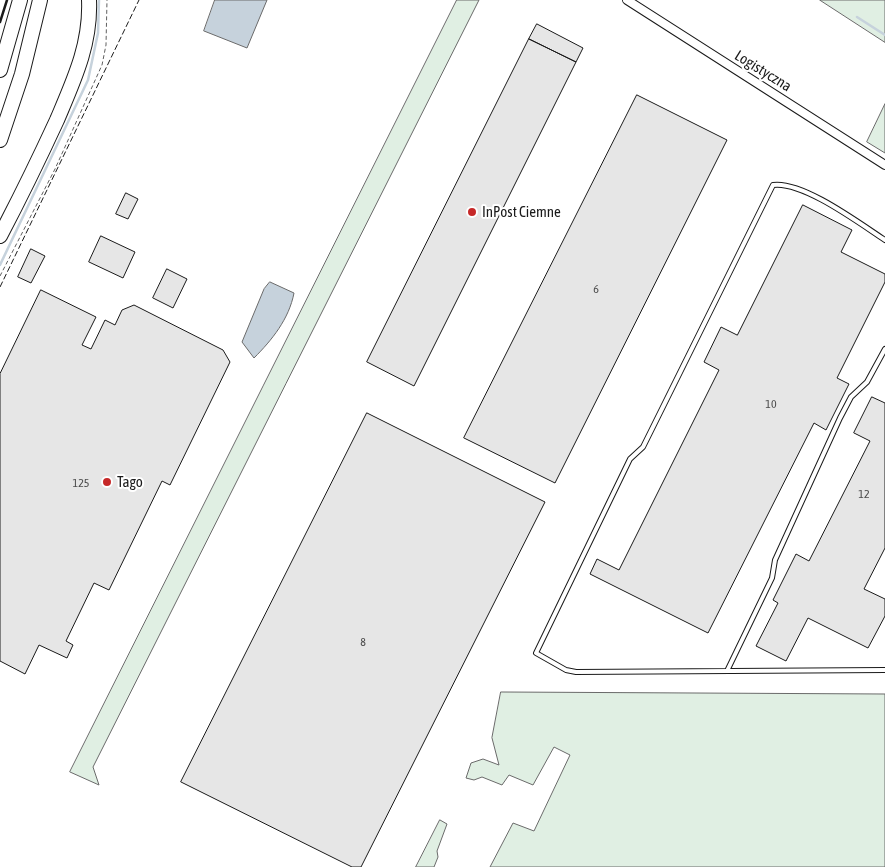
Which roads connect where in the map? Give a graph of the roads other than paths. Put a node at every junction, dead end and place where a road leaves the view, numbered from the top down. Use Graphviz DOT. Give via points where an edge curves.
graph roads {
  1 [pos="20,0"];
  2 [pos="40,0"];
  3 [pos="89,0"];
  4 [pos="626,0"];
  5 [pos="0,70"];
  6 [pos="0,140"];
  7 [pos="885,165"];
  8 [pos="0,236"];
  9 [pos="885,240"];
  10 [pos="885,349"];
  11 [pos="885,670"];
  12 [pos="726,671"];
  1 -- 5 [label="highway"];
  2 -- 6 [label="highway" via="22,74"];
  3 -- 8 [label="highway" via="87,43 81,66"];
  4 -- 7 [label="street, Logistyczna"];
  9 -- 12 [label="lane" via="831,205 792,186 773,185 643,447 630,459 536,649 538,656 576,672"];
  10 -- 12 [label="lane" via="867,382 851,397 844,411 775,560 772,578"];
  11 -- 12 [label="lane"];
}
